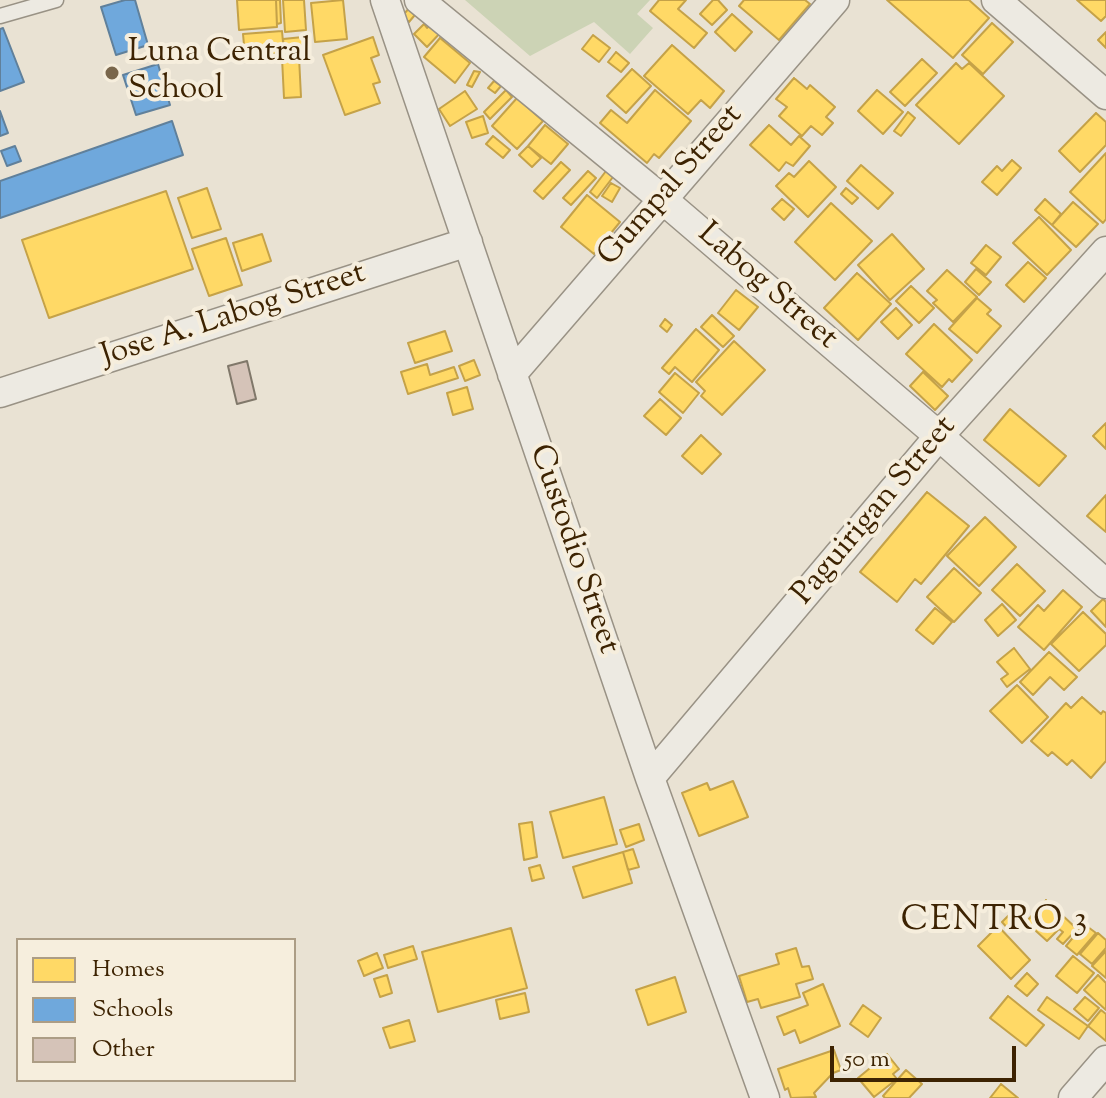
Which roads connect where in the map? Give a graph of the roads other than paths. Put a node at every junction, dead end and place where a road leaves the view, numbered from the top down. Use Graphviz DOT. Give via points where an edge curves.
graph roads {
  1 [pos="56,0"];
  2 [pos="385,0"];
  3 [pos="419,0"];
  4 [pos="835,0"];
  5 [pos="996,0"];
  6 [pos="0,16"];
  7 [pos="1106,95"];
  8 [pos="661,198"];
  9 [pos="468,242"];
  10 [pos="1106,251"];
  11 [pos="512,374"];
  12 [pos="0,393"];
  13 [pos="939,436"];
  14 [pos="1106,584"];
  15 [pos="650,778"];
  16 [pos="1106,1060"];
  17 [pos="762,1095"];
  18 [pos="1073,1098"];
  1 -- 6 [label="lane"];
  2 -- 9 [label="street, Custodio Street"];
  3 -- 8 [label="street, Labog Street"];
  4 -- 8 [label="street, Gumpal Street"];
  5 -- 7 [label="street"];
  8 -- 11 [label="street, Gumpal Street"];
  8 -- 13 [label="street, Labog Street"];
  9 -- 11 [label="street, Custodio Street"];
  9 -- 12 [label="street, Jose A. Labog Street"];
  10 -- 13 [label="street, Paguirigan Street"];
  11 -- 15 [label="street, Custodio Street"];
  13 -- 14 [label="street, Labog Street"];
  13 -- 15 [label="street, Paguirigan Street"];
  15 -- 17 [label="street, Custodio Street"];
  16 -- 18 [label="street"];
}
